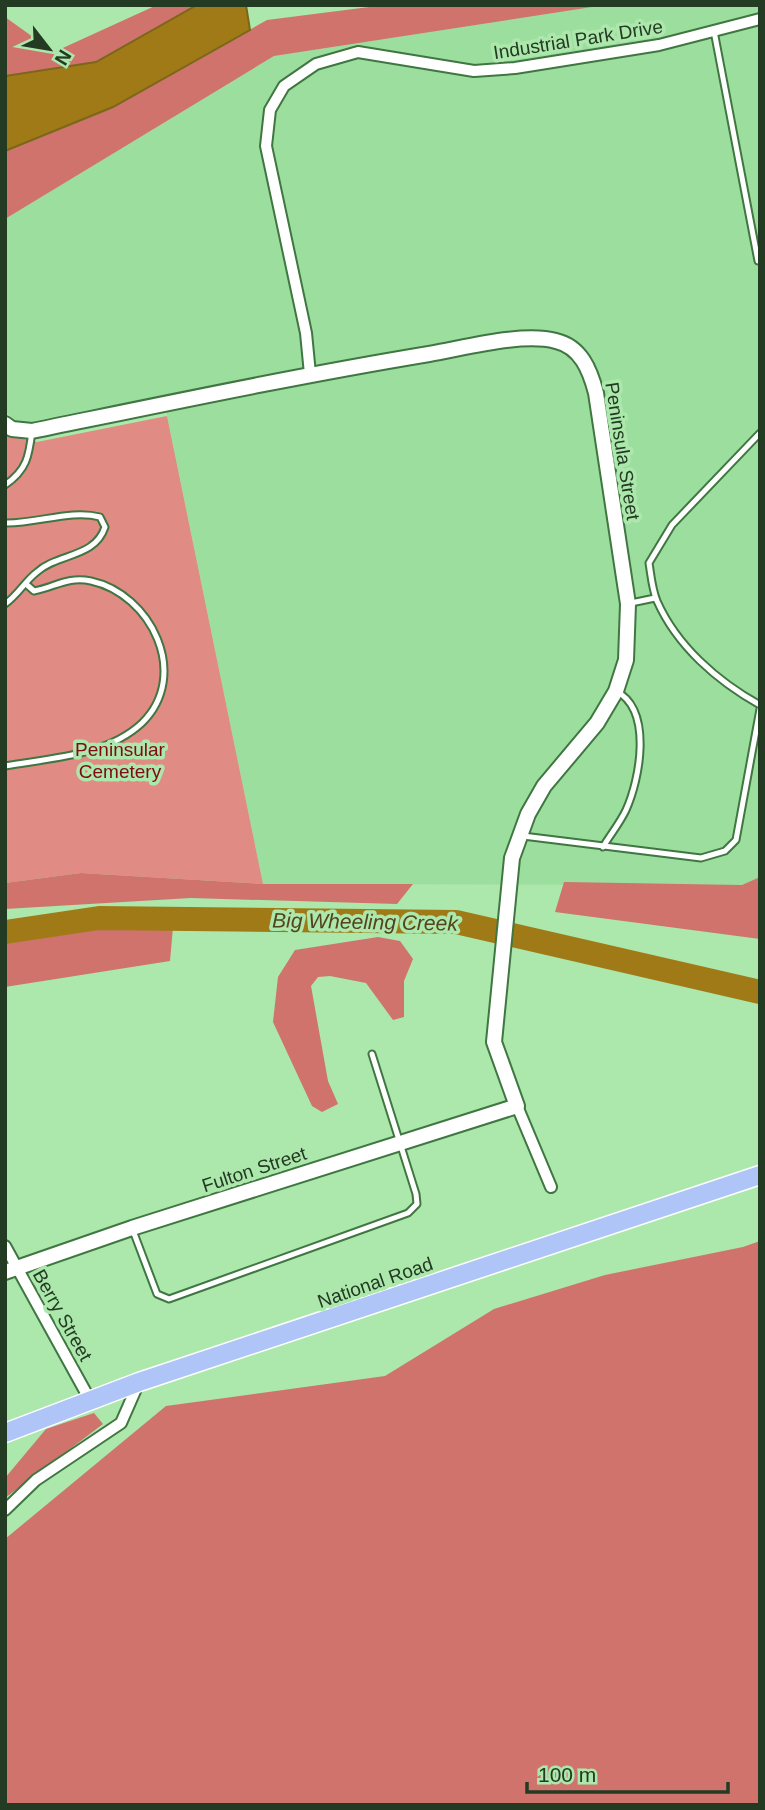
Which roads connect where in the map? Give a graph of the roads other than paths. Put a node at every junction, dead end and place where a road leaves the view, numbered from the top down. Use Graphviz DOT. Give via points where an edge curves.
graph roads {
  1 [pos="760,19"];
  2 [pos="714,31"];
  3 [pos="758,261"];
  4 [pos="310,373"];
  5 [pos="5,424"];
  6 [pos="32,431"];
  7 [pos="760,433"];
  8 [pos="5,485"];
  9 [pos="5,523"];
  10 [pos="26,584"];
  11 [pos="655,598"];
  12 [pos="5,604"];
  13 [pos="628,604"];
  14 [pos="616,691"];
  15 [pos="760,707"];
  16 [pos="5,766"];
  17 [pos="520,836"];
  18 [pos="603,848"];
  19 [pos="372,1054"];
  20 [pos="517,1106"];
  21 [pos="401,1142"];
  22 [pos="760,1175"];
  23 [pos="551,1187"];
  24 [pos="132,1228"];
  25 [pos="5,1247"];
  26 [pos="11,1270"];
  27 [pos="139,1382"];
  28 [pos="90,1399"];
  29 [pos="5,1433"];
  30 [pos="5,1510"];
  1 -- 2 [label="street, Industrial Park Drive"];
  2 -- 3 [label="lane"];
  2 -- 4 [label="street, Industrial Park Drive" via="659,46 474,71 358,52 316,64 284,86 270,110 266,146 306,333"];
  4 -- 6 [label="street, Peninsula Street"];
  4 -- 13 [label="street, Peninsula Street" via="512,341 554,340 567,345 590,370 596,393"];
  5 -- 6 [label="street, Peninsula Street"];
  6 -- 8 [label="lane" via="28,464"];
  7 -- 11 [label="lane" via="657,546 649,563"];
  9 -- 10 [label="lane" via="87,513 100,517 105,527 102,538 90,547 38,570"];
  10 -- 12 [label="lane"];
  10 -- 16 [label="lane" via="34,592 72,579 110,587 128,597 155,631 164,676 157,701 143,722 124,737 94,750"];
  11 -- 13 [label="lane"];
  11 -- 15 [label="lane" via="671,627 715,678"];
  13 -- 14 [label="street, Peninsula Street" via="626,660"];
  14 -- 17 [label="street, Peninsula Street" via="597,723 544,786"];
  14 -- 18 [label="lane" via="633,705 639,753 625,810"];
  15 -- 18 [label="lane" via="734,845 701,858"];
  17 -- 18 [label="lane"];
  17 -- 20 [label="street, Peninsula Street" via="512,858 494,1042"];
  19 -- 21 [label="lane"];
  20 -- 21 [label="street, Fulton Street"];
  20 -- 23 [label="street"];
  21 -- 24 [label="street, Fulton Street"];
  21 -- 24 [label="lane" via="417,1204 408,1213 169,1299 157,1294"];
  22 -- 27 [label="main road, National Road"];
  24 -- 26 [label="street, Fulton Street"];
  25 -- 26 [label="street, Berry Street"];
  26 -- 28 [label="street, Berry Street"];
  27 -- 28 [label="main road, National Road"];
  27 -- 30 [label="street" via="121,1423 36,1480"];
  28 -- 29 [label="main road, National Road"];
}
